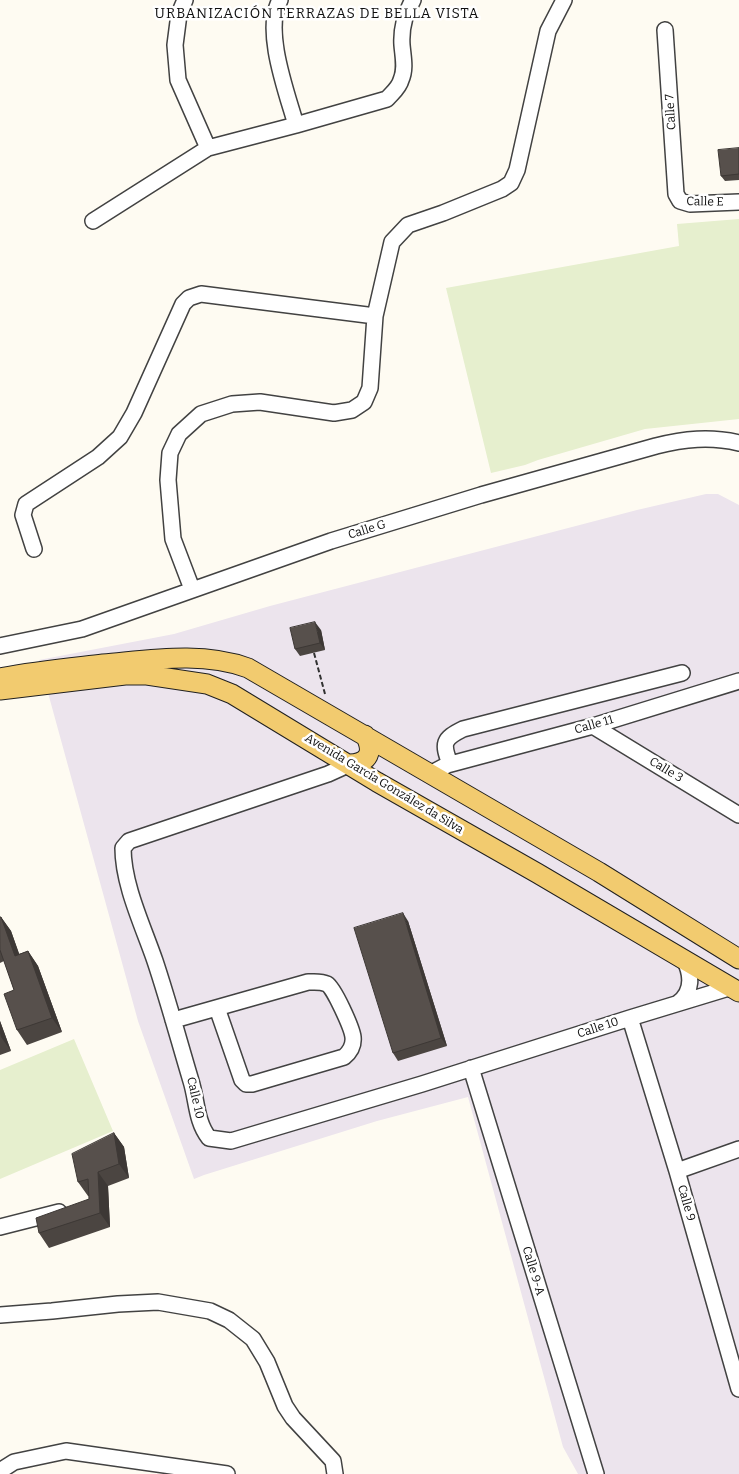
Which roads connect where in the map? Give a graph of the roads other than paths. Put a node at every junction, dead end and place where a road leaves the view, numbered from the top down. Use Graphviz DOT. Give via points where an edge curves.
graph roads {
  1 [pos="185,0"];
  2 [pos="280,0"];
  3 [pos="413,0"];
  4 [pos="564,0"];
  5 [pos="665,30"];
  6 [pos="296,125"];
  7 [pos="208,148"];
  8 [pos="676,194"];
  9 [pos="739,202"];
  10 [pos="93,221"];
  11 [pos="375,316"];
  12 [pos="739,443"];
  13 [pos="34,549"];
  14 [pos="192,589"];
  15 [pos="0,646"];
  16 [pos="682,674"];
  17 [pos="0,678"];
  18 [pos="739,681"];
  19 [pos="0,690"];
  20 [pos="593,726"];
  21 [pos="365,735"];
  22 [pos="392,752"];
  23 [pos="350,764"];
  24 [pos="443,771"];
  25 [pos="377,782"];
  26 [pos="739,814"];
  27 [pos="684,959"];
  28 [pos="739,959"];
  29 [pos="735,990"];
  30 [pos="678,1003"];
  31 [pos="217,1008"];
  32 [pos="630,1018"];
  33 [pos="173,1020"];
  34 [pos="471,1068"];
  35 [pos="739,1150"];
  36 [pos="677,1170"];
  37 [pos="71,1208"];
  38 [pos="0,1227"];
  39 [pos="0,1315"];
  40 [pos="739,1389"];
  41 [pos="0,1471"];
  42 [pos="227,1474"];
  43 [pos="335,1474"];
  44 [pos="596,1474"];
  1 -- 7 [label="street" via="179,14 175,46 178,80"];
  2 -- 6 [label="street" via="274,27 276,52"];
  3 -- 6 [label="street" via="403,28 402,80 387,99"];
  4 -- 11 [label="street" via="548,31 517,170 511,183 408,225 392,242"];
  5 -- 8 [label="street, Calle 7"];
  6 -- 7 [label="street"];
  7 -- 10 [label="street"];
  8 -- 9 [label="street, Calle E" via="680,202 690,204"];
  11 -- 13 [label="street" via="201,294 189,298 183,304 120,437 98,457 26,504 23,514"];
  11 -- 14 [label="street" via="370,388 364,402 352,410 334,413 260,402 232,404 201,414 179,434 170,453 168,480 173,539"];
  12 -- 14 [label="street, Calle G" via="705,438 656,446 331,541"];
  14 -- 15 [label="street, Calle G" via="82,629"];
  16 -- 24 [label="street" via="463,729 449,736 446,742"];
  17 -- 21 [label="main road" via="115,663 208,659 257,672"];
  18 -- 20 [label="street, Calle 11"];
  19 -- 23 [label="main road, Avenida García González da Silva" via="125,675 207,684 232,694"];
  20 -- 24 [label="street, Calle 11"];
  20 -- 26 [label="street, Calle 3"];
  21 -- 22 [label="main road"];
  21 -- 23 [label="main road" via="370,743 368,756 357,764"];
  22 -- 24 [label="main road"];
  22 -- 25 [label="main road" via="376,764"];
  23 -- 25 [label="main road, Avenida García González da Silva"];
  23 -- 33 [label="street, Calle 10" via="129,841 123,848 128,885"];
  24 -- 28 [label="main road"];
  25 -- 27 [label="main road, Avenida García González da Silva"];
  27 -- 29 [label="main road, Avenida García González da Silva"];
  27 -- 30 [label="street" via="690,984 684,999"];
  29 -- 30 [label="street, Calle 10"];
  30 -- 32 [label="street, Calle 10"];
  31 -- 31 [label="street" via="246,1084 344,1057 350,1052 353,1035 328,985 308,982"];
  31 -- 33 [label="street"];
  32 -- 34 [label="street, Calle 10"];
  32 -- 36 [label="street, Calle 9"];
  33 -- 34 [label="street, Calle 10" via="203,1131 208,1138 216,1140 231,1140"];
  34 -- 44 [label="street, Calle 9-A"];
  35 -- 36 [label="street"];
  36 -- 40 [label="street, Calle 9"];
  37 -- 38 [label="street"];
  39 -- 43 [label="street" via="158,1302 210,1311 229,1320 252,1339 267,1362 285,1406 333,1461"];
  41 -- 42 [label="street" via="14,1462 66,1451"];
}
